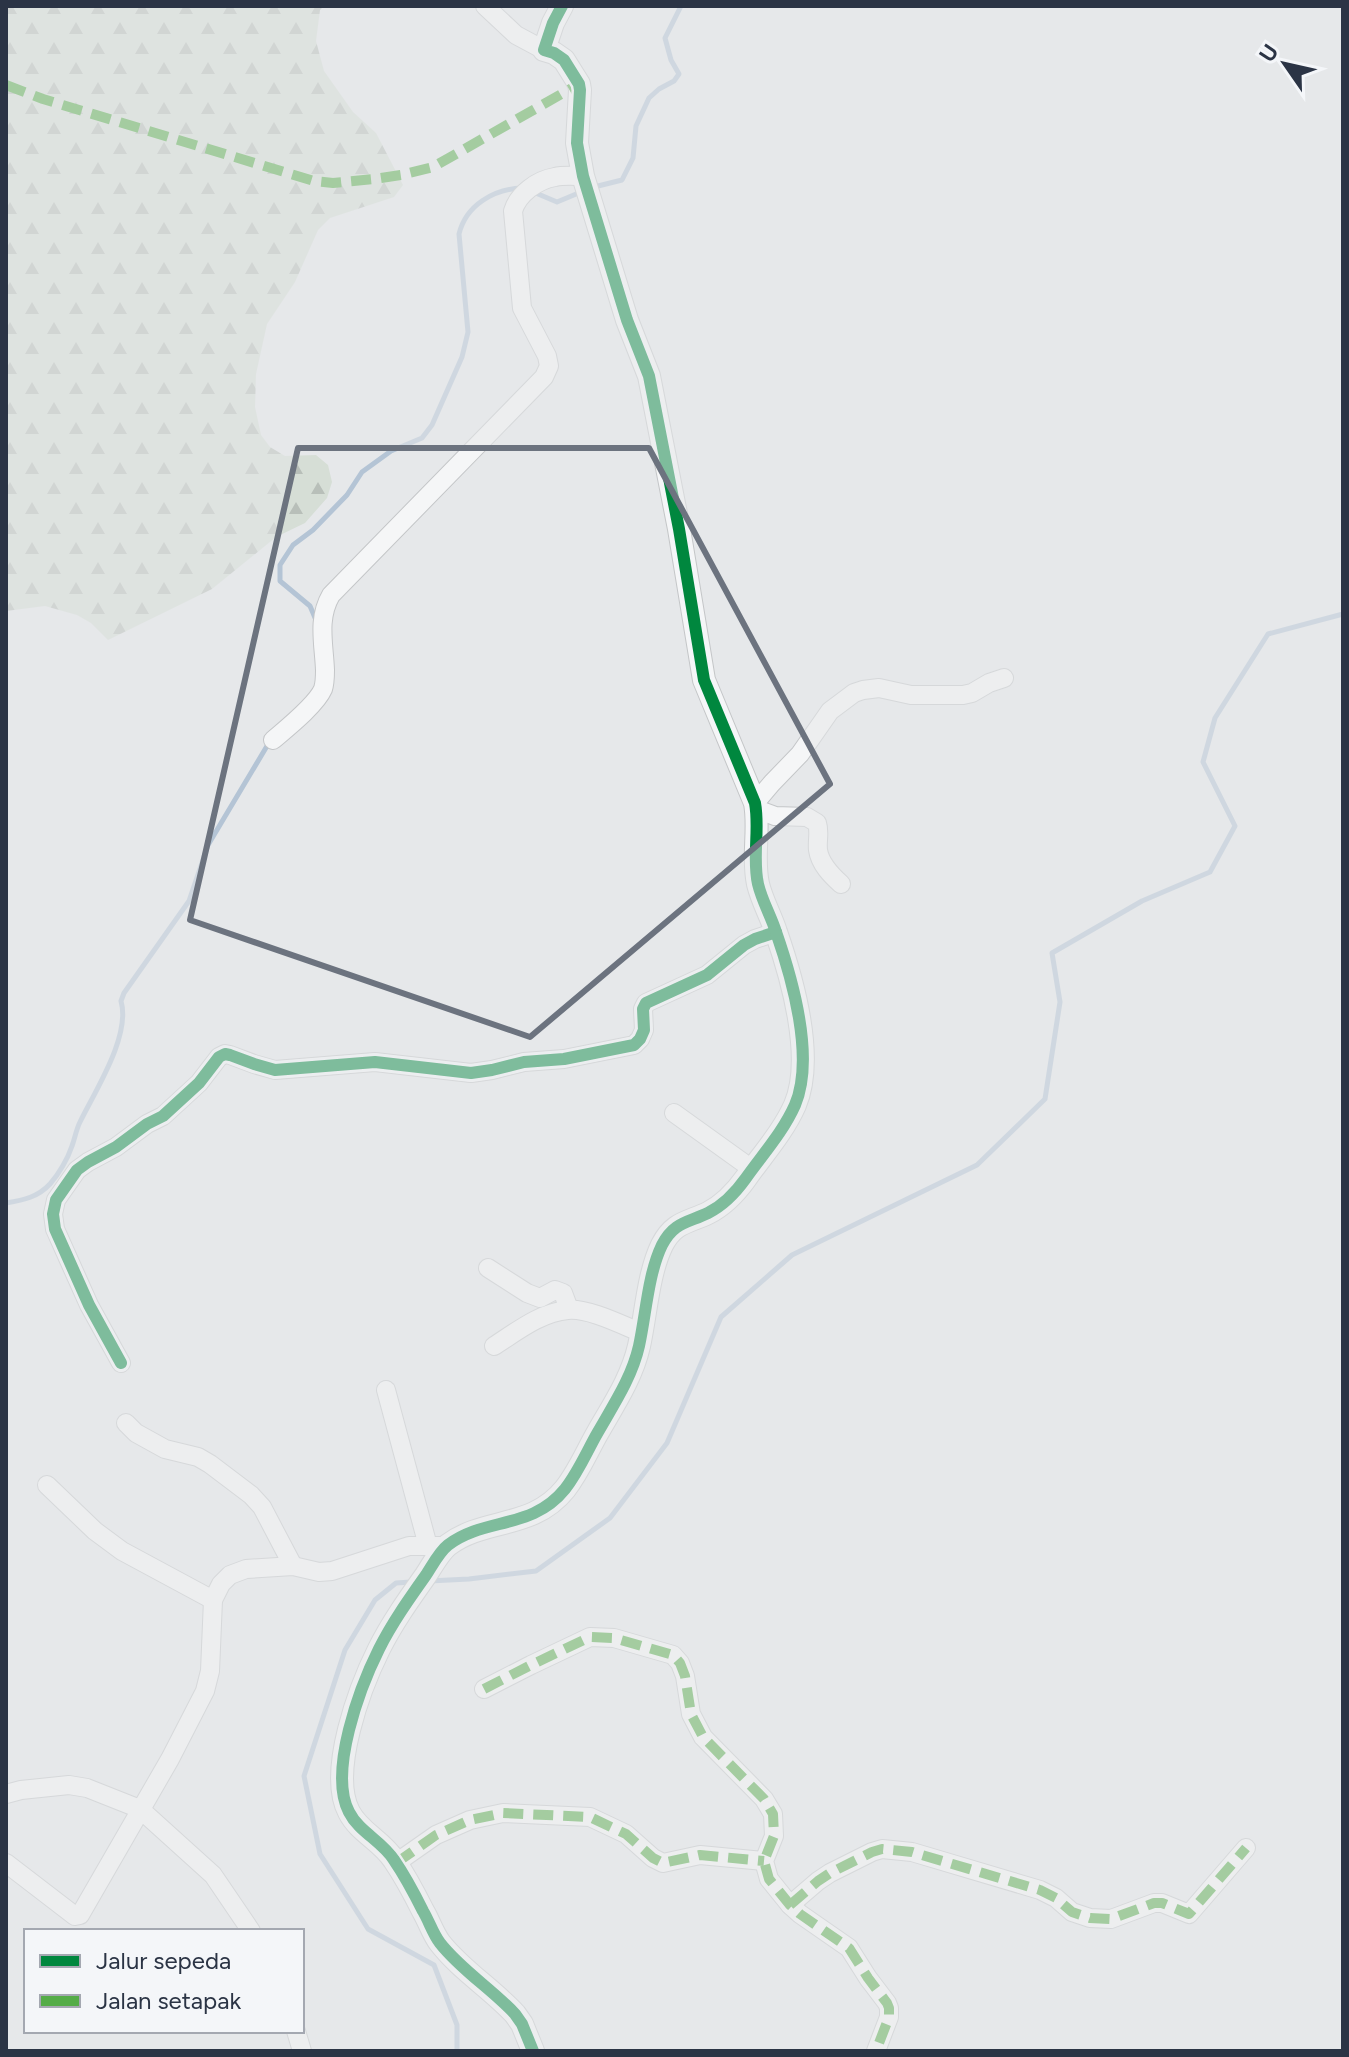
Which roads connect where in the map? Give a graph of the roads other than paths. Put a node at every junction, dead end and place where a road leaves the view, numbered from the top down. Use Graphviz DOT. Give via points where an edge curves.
graph roads {
  1 [pos="485,6"];
  2 [pos="562,6"];
  3 [pos="544,50"];
  4 [pos="583,176"];
  5 [pos="1004,678"];
  6 [pos="273,740"];
  7 [pos="756,806"];
  8 [pos="841,884"];
  9 [pos="776,932"];
  10 [pos="674,1113"];
  11 [pos="752,1169"];
  12 [pos="488,1268"];
  13 [pos="569,1309"];
  14 [pos="642,1333"];
  15 [pos="494,1346"];
  16 [pos="121,1363"];
  17 [pos="386,1390"];
  18 [pos="126,1423"];
  19 [pos="47,1485"];
  20 [pos="437,1550"];
  21 [pos="293,1566"];
  22 [pos="213,1600"];
  23 [pos="484,1689"];
  24 [pos="6,1794"];
  25 [pos="140,1809"];
  26 [pos="1246,1848"];
  27 [pos="764,1861"];
  28 [pos="6,1863"];
  29 [pos="396,1863"];
  30 [pos="790,1905"];
  31 [pos="250,1929"];
  32 [pos="533,2051"];
  33 [pos="876,2051"];
  1 -- 3 [label="street" via="516,35"];
  2 -- 3 [label="street"];
  3 -- 4 [label="street" via="564,60 579,84 577,143"];
  4 -- 6 [label="street" via="544,180 521,195 513,211 522,308 547,356 544,377 331,595 322,620 322,691"];
  4 -- 7 [label="street" via="649,376 704,680"];
  5 -- 7 [label="street" via="963,695 911,695 879,688 854,693 830,711"];
  7 -- 8 [label="street" via="775,816 807,817 817,823 819,855"];
  7 -- 9 [label="street" via="756,874"];
  9 -- 11 [label="street" via="797,1005 803,1062 795,1105"];
  9 -- 16 [label="street" via="744,945 687,986 648,1001 643,1007 643,1033 627,1047 471,1073 375,1062 275,1070 230,1055 219,1057 163,1116 77,1170 56,1200 55,1229"];
  10 -- 11 [label="street"];
  11 -- 14 [label="street" via="731,1197 668,1235 657,1257"];
  12 -- 13 [label="street" via="540,1298 555,1290 563,1293"];
  13 -- 14 [label="street"];
  13 -- 15 [label="street" via="539,1318"];
  14 -- 20 [label="street" via="624,1388 556,1499 546,1508"];
  17 -- 20 [label="street"];
  18 -- 21 [label="street" via="165,1449 198,1457 251,1495"];
  19 -- 22 [label="street" via="122,1551"];
  20 -- 21 [label="street" via="409,1546 332,1571"];
  20 -- 29 [label="street" via="387,1632 360,1692 343,1773 349,1812"];
  21 -- 22 [label="street" via="230,1575"];
  22 -- 25 [label="street" via="205,1691"];
  23 -- 27 [label="street" via="590,1637 614,1638 673,1655 685,1676 691,1714 703,1737 773,1814 774,1836"];
  24 -- 25 [label="street" via="69,1785"];
  25 -- 28 [label="street" via="80,1915"];
  25 -- 31 [label="street" via="213,1875"];
  26 -- 30 [label="street" via="1189,1914 1154,1903 1111,1919 1079,1916 1040,1890 912,1852 882,1849 830,1873"];
  27 -- 29 [label="street" via="700,1855 663,1863 626,1834 590,1817 503,1813 436,1835"];
  27 -- 30 [label="street" via="769,1879"];
  29 -- 32 [label="street" via="438,1941 515,2014"];
  30 -- 33 [label="street" via="849,1948 887,2003 889,2017"];
}
